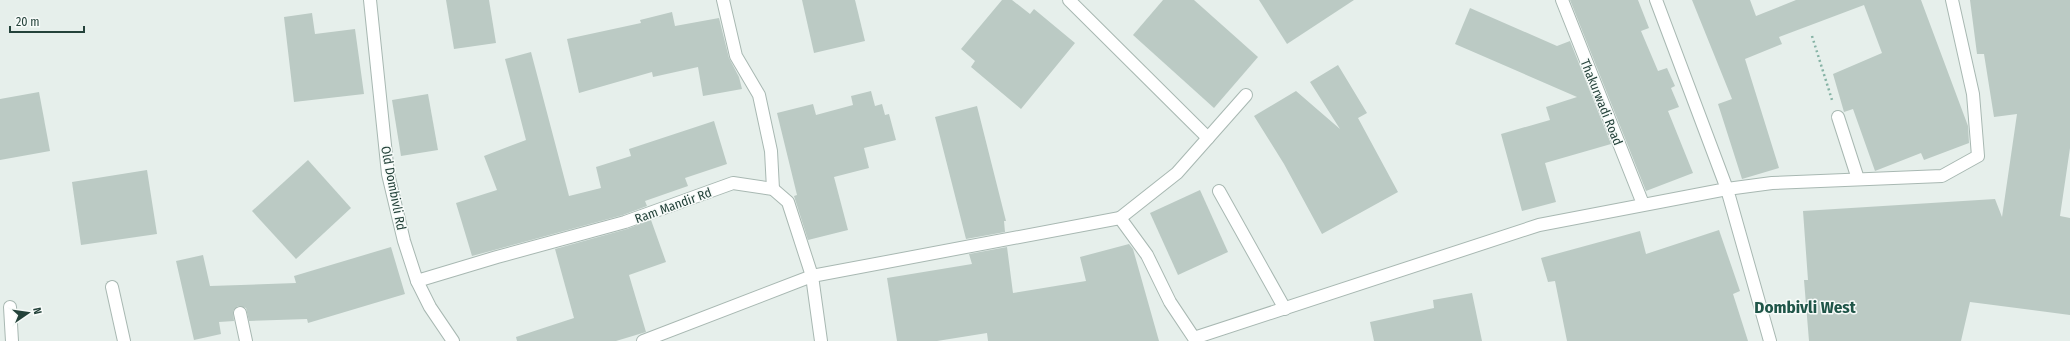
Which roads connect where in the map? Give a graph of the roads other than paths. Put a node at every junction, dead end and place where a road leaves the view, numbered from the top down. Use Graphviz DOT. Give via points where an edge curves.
graph roads {
  1 [pos="370,0"];
  2 [pos="723,0"];
  3 [pos="1069,0"];
  4 [pos="1562,0"];
  5 [pos="1656,0"];
  6 [pos="1952,0"];
  7 [pos="1246,95"];
  8 [pos="1838,117"];
  9 [pos="1208,138"];
  10 [pos="1858,179"];
  11 [pos="773,189"];
  12 [pos="1727,189"];
  13 [pos="1219,191"];
  14 [pos="1643,204"];
  15 [pos="1120,218"];
  16 [pos="812,276"];
  17 [pos="417,281"];
  18 [pos="112,287"];
  19 [pos="10,307"];
  20 [pos="1285,309"];
  21 [pos="240,313"];
  22 [pos="12,341"];
  23 [pos="124,341"];
  24 [pos="246,341"];
  25 [pos="453,341"];
  26 [pos="643,341"];
  27 [pos="821,341"];
  28 [pos="1770,341"];
  1 -- 17 [label="street, Old Dombivli Rd" via="388,174 404,241"];
  2 -- 11 [label="street" via="736,56 759,95 770,151"];
  3 -- 9 [label="street"];
  4 -- 14 [label="street, Thakurwadi Road"];
  5 -- 12 [label="street"];
  6 -- 10 [label="street" via="1973,94 1978,156 1942,176"];
  7 -- 9 [label="street"];
  8 -- 10 [label="street"];
  9 -- 15 [label="street" via="1177,173"];
  10 -- 12 [label="street" via="1772,183"];
  11 -- 16 [label="street" via="788,202"];
  11 -- 17 [label="street, Ram Mandir Rd" via="733,183 625,222"];
  12 -- 14 [label="street"];
  12 -- 28 [label="street"];
  13 -- 20 [label="street"];
  14 -- 20 [label="street" via="1539,225"];
  15 -- 16 [label="street"];
  15 -- 20 [label="street" via="1147,255 1170,302 1194,338"];
  16 -- 26 [label="street"];
  16 -- 27 [label="street"];
  17 -- 25 [label="street, Old Dombivli Rd" via="430,307"];
  18 -- 23 [label="street"];
  19 -- 22 [label="street"];
  21 -- 24 [label="street"];
}
